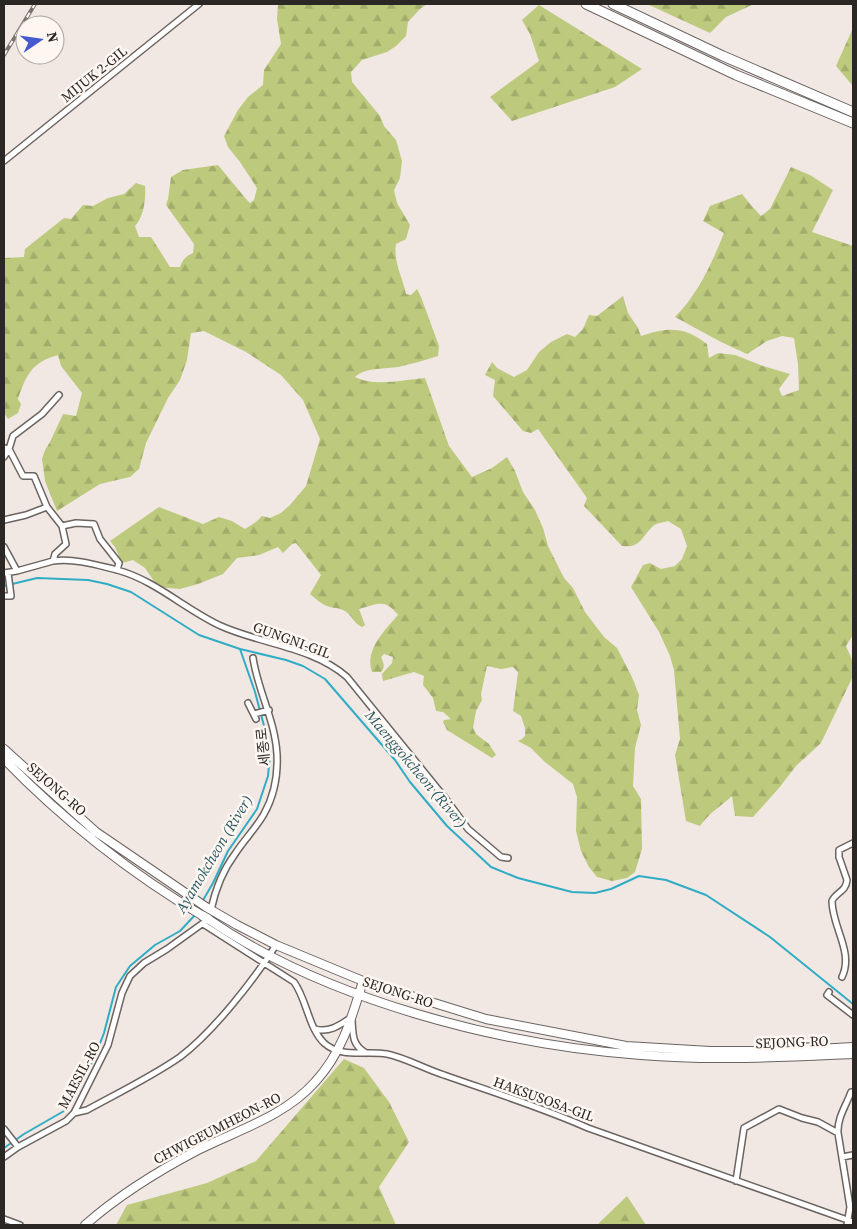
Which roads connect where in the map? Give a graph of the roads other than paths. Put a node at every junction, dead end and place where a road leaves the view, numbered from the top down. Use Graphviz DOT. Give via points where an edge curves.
graph roads {
  1 [pos="199,4"];
  2 [pos="586,4"];
  3 [pos="613,4"];
  4 [pos="853,112"];
  5 [pos="853,124"];
  6 [pos="4,161"];
  7 [pos="59,395"];
  8 [pos="6,449"];
  9 [pos="4,457"];
  10 [pos="47,507"];
  11 [pos="4,520"];
  12 [pos="62,526"];
  13 [pos="4,547"];
  14 [pos="53,561"];
  15 [pos="117,570"];
  16 [pos="17,571"];
  17 [pos="6,573"];
  18 [pos="4,596"];
  19 [pos="253,658"];
  20 [pos="248,703"];
  21 [pos="269,710"];
  22 [pos="4,749"];
  23 [pos="4,759"];
  24 [pos="853,842"];
  25 [pos="508,858"];
  26 [pos="206,915"];
  27 [pos="276,945"];
  28 [pos="270,955"];
  29 [pos="265,963"];
  30 [pos="842,977"];
  31 [pos="363,981"];
  32 [pos="829,992"];
  33 [pos="359,994"];
  34 [pos="853,1015"];
  35 [pos="352,1017"];
  36 [pos="315,1029"];
  37 [pos="853,1047"];
  38 [pos="339,1051"];
  39 [pos="366,1054"];
  40 [pos="853,1054"];
  41 [pos="853,1092"];
  42 [pos="74,1113"];
  43 [pos="4,1129"];
  44 [pos="838,1133"];
  45 [pos="18,1147"];
  46 [pos="853,1155"];
  47 [pos="4,1157"];
  48 [pos="842,1157"];
  49 [pos="736,1181"];
  50 [pos="850,1192"];
  51 [pos="4,1219"];
  52 [pos="850,1222"];
  53 [pos="18,1224"];
  54 [pos="85,1225"];
  1 -- 6 [label="street, MIJUK 2-GIL"];
  2 -- 5 [label="highway" via="736,75"];
  3 -- 4 [label="highway"];
  7 -- 8 [label="street" via="42,414 13,436"];
  8 -- 9 [label="street"];
  8 -- 10 [label="street" via="23,476 34,476"];
  10 -- 11 [label="street"];
  10 -- 12 [label="street"];
  12 -- 14 [label="street" via="66,544 55,554"];
  12 -- 15 [label="street" via="94,524 100,538 119,562"];
  13 -- 16 [label="street"];
  14 -- 15 [label="street, GUNGNI-GIL"];
  14 -- 16 [label="street, GUNGNI-GIL"];
  15 -- 25 [label="street, GUNGNI-GIL" via="126,572 220,626 291,648 339,670 468,829 501,857"];
  16 -- 17 [label="street, GUNGNI-GIL"];
  17 -- 18 [label="street" via="11,596"];
  19 -- 21 [label="street, 세종로"];
  20 -- 21 [label="street" via="255,717"];
  21 -- 26 [label="street, 세종로" via="277,754 271,796 264,814 228,864"];
  22 -- 26 [label="main road, SEJONG-RO" via="96,832 195,900"];
  23 -- 26 [label="main road, SEJONG-RO" via="32,788 122,862"];
  24 -- 30 [label="street" via="839,850 847,884 832,901 846,960"];
  26 -- 27 [label="main road, SEJONG-RO" via="237,925"];
  26 -- 28 [label="main road, SEJONG-RO"];
  26 -- 29 [label="street"];
  26 -- 42 [label="street, MAESIL-RO" via="130,976 108,1045"];
  27 -- 28 [label="street"];
  27 -- 31 [label="main road, SEJONG-RO"];
  28 -- 29 [label="street"];
  28 -- 33 [label="main road, SEJONG-RO"];
  29 -- 36 [label="street" via="294,982"];
  29 -- 42 [label="street" via="199,1041 181,1056 87,1110"];
  31 -- 33 [label="main road, CHWIGEUMHEON-RO"];
  31 -- 37 [label="main road, SEJONG-RO" via="486,1019 626,1046 710,1051"];
  32 -- 34 [label="street" via="827,995"];
  33 -- 35 [label="main road, CHWIGEUMHEON-RO"];
  33 -- 40 [label="main road, SEJONG-RO" via="463,1026 600,1051 708,1058"];
  35 -- 36 [label="street" via="336,1028"];
  35 -- 38 [label="main road, CHWIGEUMHEON-RO"];
  35 -- 39 [label="street" via="355,1042 358,1049"];
  36 -- 38 [label="street" via="324,1042"];
  38 -- 39 [label="street, HAKSUSOSA-GIL"];
  38 -- 54 [label="main road, CHWIGEUMHEON-RO" via="316,1081 288,1106 164,1168 132,1188"];
  39 -- 49 [label="street, HAKSUSOSA-GIL" via="392,1055"];
  41 -- 44 [label="street" via="837,1125"];
  42 -- 45 [label="street, MAESIL-RO" via="62,1124"];
  43 -- 45 [label="street"];
  44 -- 48 [label="street"];
  44 -- 49 [label="street" via="818,1122 779,1109 744,1128"];
  45 -- 47 [label="street, MAESIL-RO"];
  46 -- 48 [label="street"];
  48 -- 50 [label="street"];
  49 -- 52 [label="street, HAKSUSOSA-GIL"];
  50 -- 52 [label="street"];
  51 -- 53 [label="street"];
}
